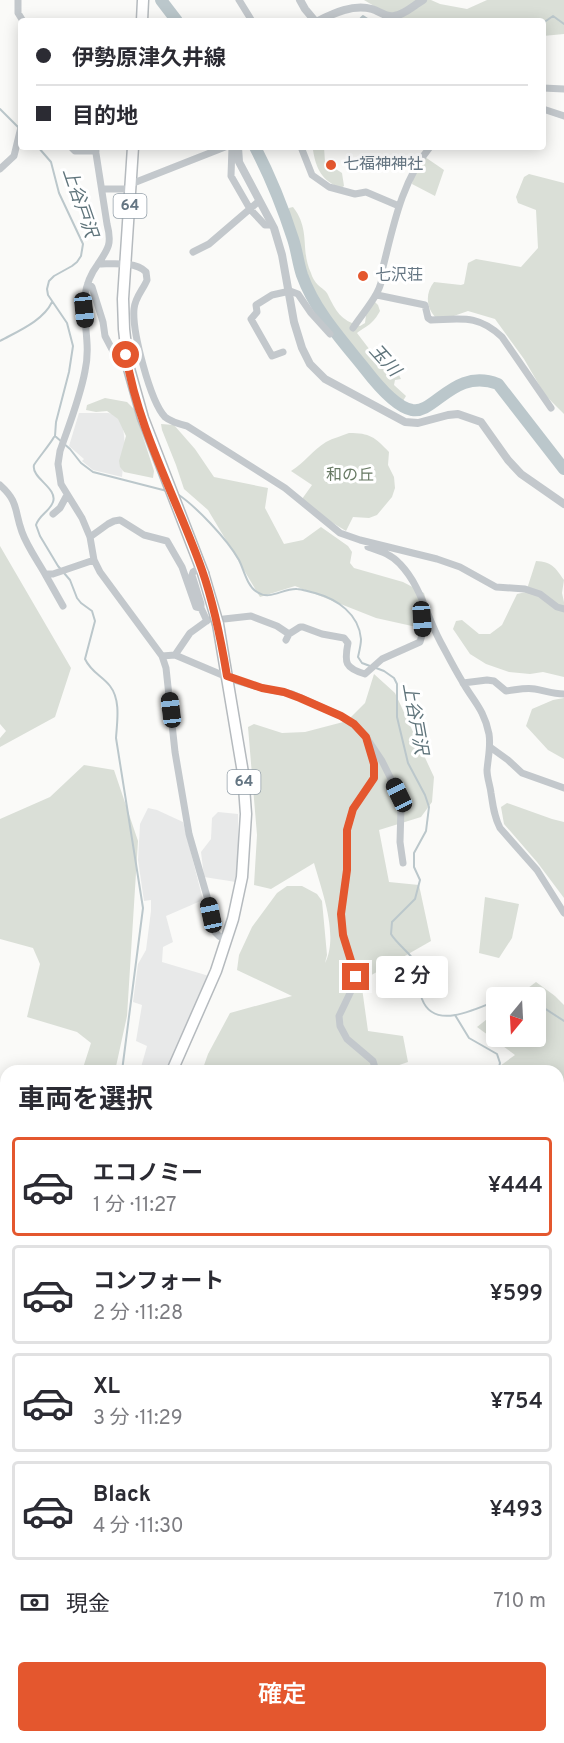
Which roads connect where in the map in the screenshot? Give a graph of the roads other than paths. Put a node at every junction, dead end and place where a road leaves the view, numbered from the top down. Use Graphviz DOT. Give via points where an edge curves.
graph roads {
  1 [pos="18,0"];
  2 [pos="143,0"];
  3 [pos="239,0"];
  4 [pos="300,0"];
  5 [pos="423,0"];
  6 [pos="21,18"];
  7 [pos="142,18"];
  8 [pos="250,18"];
  9 [pos="314,18"];
  10 [pos="323,18"];
  11 [pos="546,88"];
  12 [pos="564,88"];
  13 [pos="546,110"];
  14 [pos="564,116"];
  15 [pos="18,137"];
  16 [pos="95,150"];
  17 [pos="134,150"];
  18 [pos="218,150"];
  19 [pos="232,150"];
  20 [pos="238,150"];
  21 [pos="302,150"];
  22 [pos="428,150"];
  23 [pos="0,169"];
  24 [pos="131,187"];
  25 [pos="102,189"];
  26 [pos="259,201"];
  27 [pos="399,206"];
  28 [pos="250,209"];
  29 [pos="272,225"];
  30 [pos="194,252"];
  31 [pos="98,264"];
  32 [pos="126,265"];
  33 [pos="87,283"];
  34 [pos="290,291"];
  35 [pos="376,295"];
  36 [pos="352,328"];
  37 [pos="330,334"];
  38 [pos="283,352"];
  39 [pos="115,355"];
  40 [pos="551,408"];
  41 [pos="0,485"];
  42 [pos="68,495"];
  43 [pos="564,504"];
  44 [pos="53,514"];
  45 [pos="90,537"];
  46 [pos="351,537"];
  47 [pos="94,560"];
  48 [pos="201,567"];
  49 [pos="45,574"];
  50 [pos="424,602"];
  51 [pos="63,606"];
  52 [pos="201,608"];
  53 [pos="564,609"];
  54 [pos="214,621"];
  55 [pos="175,655"];
  56 [pos="162,656"];
  57 [pos="227,676"];
  58 [pos="463,683"];
  59 [pos="564,694"];
  60 [pos="366,737"];
  61 [pos="490,747"];
  62 [pos="564,788"];
  63 [pos="403,863"];
  64 [pos="564,913"];
  65 [pos="227,940"];
  66 [pos="175,1065"];
  67 [pos="374,1065"];
  1 -- 6 [label="street"];
  2 -- 7 [label="main road"];
  3 -- 8 [label="street"];
  4 -- 9 [label="street"];
  5 -- 10 [label="street" via="391,17 366,8 343,9"];
  11 -- 12 [label="street"];
  13 -- 14 [label="street"];
  15 -- 23 [label="street" via="14,156"];
  16 -- 25 [label="street"];
  17 -- 24 [label="main road, 64"];
  18 -- 24 [label="street"];
  19 -- 28 [label="street" via="231,176"];
  20 -- 26 [label="street" via="239,162"];
  21 -- 27 [label="street" via="312,175 329,187 355,194 366,192"];
  22 -- 27 [label="street" via="411,175"];
  24 -- 25 [label="street"];
  24 -- 32 [label="main road, 64"];
  25 -- 31 [label="street" via="110,241"];
  26 -- 28 [label="street"];
  26 -- 29 [label="street"];
  27 -- 35 [label="street"];
  28 -- 29 [label="street" via="266,225"];
  28 -- 30 [label="street"];
  29 -- 34 [label="street"];
  31 -- 32 [label="street"];
  31 -- 33 [label="street"];
  32 -- 46 [label="street" via="140,267 147,275 136,299 134,317 146,375 165,416 285,488 332,527"];
  32 -- 48 [label="main road, 64" via="123,319 138,406"];
  33 -- 39 [label="street" via="92,287 105,336"];
  33 -- 42 [label="street" via="85,373 58,464 61,484"];
  34 -- 37 [label="street" via="298,294"];
  34 -- 38 [label="street" via="256,304 257,312 251,320 272,356"];
  34 -- 43 [label="street" via="302,348 310,364 326,379 405,422 458,414 481,422 521,474"];
  35 -- 36 [label="street"];
  35 -- 40 [label="street" via="425,305 430,320 484,322 502,337"];
  41 -- 49 [label="street" via="10,494 21,532"];
  42 -- 44 [label="street"];
  42 -- 45 [label="street"];
  45 -- 47 [label="street"];
  45 -- 52 [label="street" via="120,520 144,535 167,541 182,567 196,607"];
  46 -- 50 [label="street" via="398,562"];
  46 -- 53 [label="street" via="460,567 489,585 540,594"];
  47 -- 49 [label="street"];
  47 -- 56 [label="street"];
  48 -- 52 [label="street" via="192,575"];
  48 -- 54 [label="main road, 64, bridge"];
  49 -- 51 [label="street"];
  50 -- 54 [label="street" via="420,642 382,659 365,674 349,667 348,643 344,638 303,627 288,637 277,626 251,616"];
  50 -- 58 [label="street" via="429,621"];
  52 -- 54 [label="street"];
  54 -- 55 [label="street" via="190,633"];
  54 -- 57 [label="main road, 64"];
  55 -- 56 [label="street"];
  55 -- 57 [label="street"];
  56 -- 65 [label="street" via="189,834 214,931"];
  57 -- 60 [label="street" via="300,698 341,716"];
  57 -- 65 [label="main road, 64" via="246,814 242,876"];
  58 -- 59 [label="street" via="487,680 506,691 525,688"];
  58 -- 61 [label="street" via="479,706"];
  60 -- 63 [label="street" via="399,795"];
  60 -- 67 [label="street" via="374,778 353,809 347,830 341,914 356,977 339,1016 347,1039"];
  61 -- 62 [label="street" via="522,773"];
  61 -- 64 [label="street" via="487,773 497,822 537,870"];
  65 -- 66 [label="main road, 64"];
}
